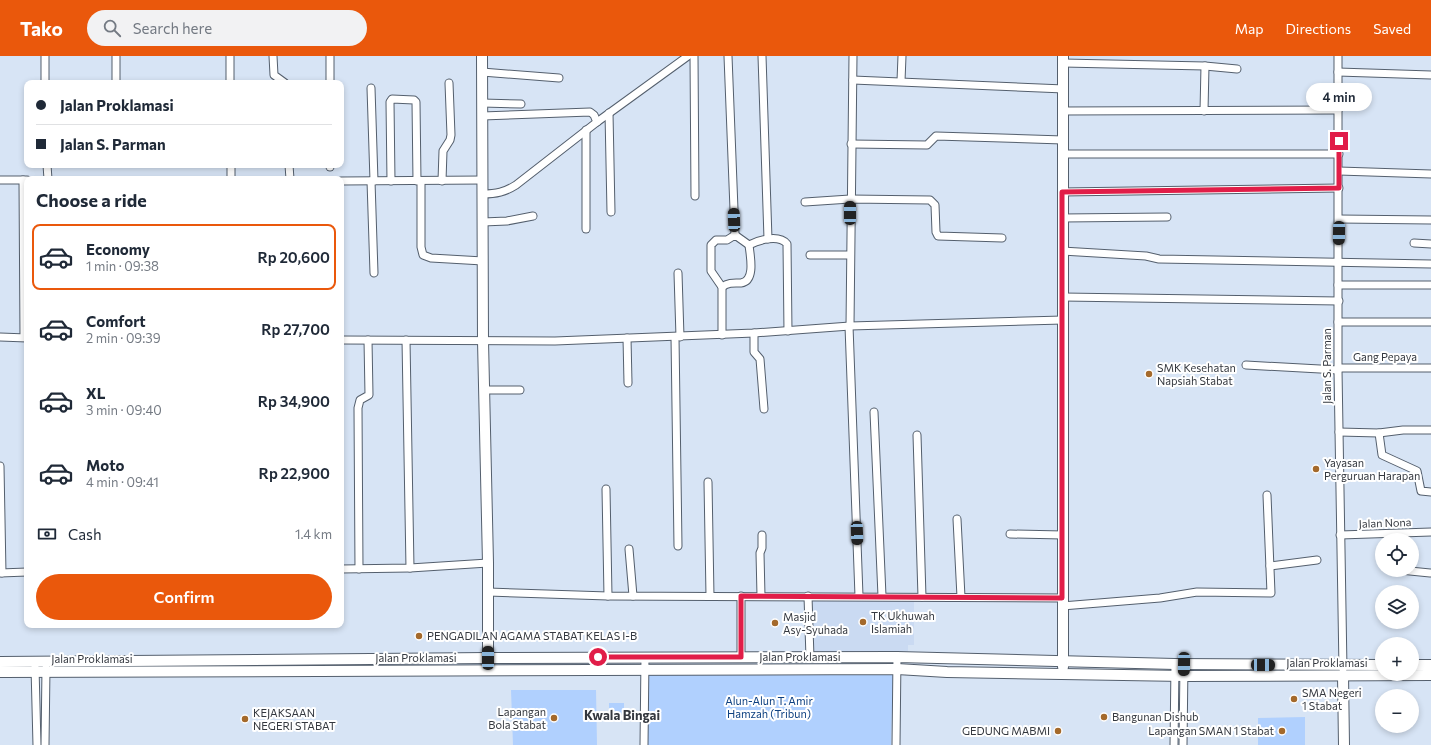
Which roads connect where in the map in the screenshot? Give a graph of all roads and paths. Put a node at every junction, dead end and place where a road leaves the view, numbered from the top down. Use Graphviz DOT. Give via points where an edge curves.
graph roads {
  1 [pos="45,56"];
  2 [pos="116,56"];
  3 [pos="230,56"];
  4 [pos="273,56"];
  5 [pos="330,56"];
  6 [pos="482,56"];
  7 [pos="688,56"];
  8 [pos="694,56"];
  9 [pos="728,56"];
  10 [pos="762,56"];
  11 [pos="852,56"];
  12 [pos="902,56"];
  13 [pos="1338,56"];
  14 [pos="1063,60"];
  15 [pos="1205,66"];
  16 [pos="1237,69"];
  17 [pos="482,72"];
  18 [pos="1338,72"];
  19 [pos="1431,75"];
  20 [pos="559,78"];
  21 [pos="45,80"];
  22 [pos="116,80"];
  23 [pos="230,80"];
  24 [pos="281,80"];
  25 [pos="330,80"];
  26 [pos="853,80"];
  27 [pos="901,81"];
  28 [pos="449,83"];
  29 [pos="371,88"];
  30 [pos="1064,89"];
  31 [pos="482,103"];
  32 [pos="521,104"];
  33 [pos="1338,110"];
  34 [pos="1063,111"];
  35 [pos="1204,111"];
  36 [pos="609,113"];
  37 [pos="482,116"];
  38 [pos="596,119"];
  39 [pos="586,130"];
  40 [pos="1063,140"];
  41 [pos="851,144"];
  42 [pos="1063,154"];
  43 [pos="1339,154"];
  44 [pos="1339,171"];
  45 [pos="1431,174"];
  46 [pos="0,180"];
  47 [pos="24,180"];
  48 [pos="483,180"];
  49 [pos="344,181"];
  50 [pos="391,181"];
  51 [pos="419,181"];
  52 [pos="442,181"];
  53 [pos="372,184"];
  54 [pos="1339,188"];
  55 [pos="1062,192"];
  56 [pos="483,194"];
  57 [pos="695,196"];
  58 [pos="850,199"];
  59 [pos="805,202"];
  60 [pos="611,212"];
  61 [pos="533,216"];
  62 [pos="1167,217"];
  63 [pos="1062,218"];
  64 [pos="1339,219"];
  65 [pos="1431,220"];
  66 [pos="483,222"];
  67 [pos="586,230"];
  68 [pos="735,235"];
  69 [pos="1002,238"];
  70 [pos="768,239"];
  71 [pos="1414,243"];
  72 [pos="1431,244"];
  73 [pos="749,245"];
  74 [pos="1062,251"];
  75 [pos="810,254"];
  76 [pos="850,255"];
  77 [pos="483,261"];
  78 [pos="1339,261"];
  79 [pos="1431,264"];
  80 [pos="678,273"];
  81 [pos="374,274"];
  82 [pos="1338,286"];
  83 [pos="1431,286"];
  84 [pos="722,287"];
  85 [pos="1062,297"];
  86 [pos="1339,301"];
  87 [pos="1062,320"];
  88 [pos="1338,322"];
  89 [pos="1431,322"];
  90 [pos="850,326"];
  91 [pos="788,331"];
  92 [pos="754,333"];
  93 [pos="722,335"];
  94 [pos="0,337"];
  95 [pos="677,337"];
  96 [pos="24,338"];
  97 [pos="627,338"];
  98 [pos="344,340"];
  99 [pos="368,340"];
  100 [pos="406,340"];
  101 [pos="483,341"];
  102 [pos="1246,365"];
  103 [pos="1431,368"];
  104 [pos="1338,369"];
  105 [pos="628,383"];
  106 [pos="484,390"];
  107 [pos="520,390"];
  108 [pos="764,409"];
  109 [pos="874,412"];
  110 [pos="1431,430"];
  111 [pos="1339,432"];
  112 [pos="1379,434"];
  113 [pos="917,435"];
  114 [pos="0,466"];
  115 [pos="708,482"];
  116 [pos="606,489"];
  117 [pos="1431,492"];
  118 [pos="1267,495"];
  119 [pos="957,519"];
  120 [pos="1431,532"];
  121 [pos="1419,533"];
  122 [pos="1010,534"];
  123 [pos="762,535"];
  124 [pos="1063,535"];
  125 [pos="1340,535"];
  126 [pos="1375,536"];
  127 [pos="678,546"];
  128 [pos="629,549"];
  129 [pos="1317,560"];
  130 [pos="488,563"];
  131 [pos="1270,566"];
  132 [pos="410,568"];
  133 [pos="344,569"];
  134 [pos="359,569"];
  135 [pos="24,572"];
  136 [pos="1419,572"];
  137 [pos="1,573"];
  138 [pos="1430,573"];
  139 [pos="488,592"];
  140 [pos="608,596"];
  141 [pos="633,596"];
  142 [pos="710,596"];
  143 [pos="741,596"];
  144 [pos="761,596"];
  145 [pos="808,596"];
  146 [pos="859,596"];
  147 [pos="882,596"];
  148 [pos="922,596"];
  149 [pos="961,597"];
  150 [pos="1062,602"];
  151 [pos="645,657"];
  152 [pos="741,657"];
  153 [pos="897,657"];
  154 [pos="488,658"];
  155 [pos="810,658"];
  156 [pos="1063,661"];
  157 [pos="0,662"];
  158 [pos="1179,664"];
  159 [pos="265,665"];
  160 [pos="1419,665"];
  161 [pos="1431,665"];
  162 [pos="1375,666"];
  163 [pos="41,667"];
  164 [pos="646,669"];
  165 [pos="897,669"];
  166 [pos="488,670"];
  167 [pos="1343,670"];
  168 [pos="0,672"];
  169 [pos="1063,673"];
  170 [pos="1431,675"];
  171 [pos="1179,676"];
  172 [pos="37,745"];
  173 [pos="45,745"];
  174 [pos="644,745"];
  175 [pos="896,745"];
  176 [pos="1174,745"];
  177 [pos="1183,745"];
  178 [pos="1344,745"];
  1 -- 21 [label="street"];
  2 -- 22 [label="street"];
  3 -- 23 [label="street"];
  4 -- 24 [label="street" via="274,75"];
  5 -- 25 [label="street"];
  6 -- 17 [label="street"];
  7 -- 36 [label="street"];
  8 -- 57 [label="street"];
  9 -- 68 [label="street"];
  10 -- 70 [label="street"];
  11 -- 26 [label="street"];
  12 -- 27 [label="street"];
  13 -- 18 [label="street, Jalan S. Parman"];
  14 -- 15 [label="street"];
  14 -- 30 [label="street"];
  15 -- 16 [label="street"];
  15 -- 35 [label="street"];
  17 -- 20 [label="street"];
  17 -- 31 [label="street"];
  18 -- 19 [label="street"];
  18 -- 33 [label="street, Jalan S. Parman"];
  26 -- 27 [label="street"];
  26 -- 41 [label="street"];
  27 -- 30 [label="street"];
  28 -- 52 [label="street" via="451,134 443,151"];
  29 -- 53 [label="street"];
  30 -- 34 [label="street"];
  31 -- 32 [label="street"];
  31 -- 37 [label="street"];
  33 -- 35 [label="street"];
  33 -- 43 [label="street, Jalan S. Parman"];
  34 -- 35 [label="street"];
  34 -- 40 [label="street"];
  36 -- 38 [label="street"];
  36 -- 60 [label="street"];
  37 -- 38 [label="street" via="590,112"];
  37 -- 48 [label="street"];
  38 -- 39 [label="street"];
  39 -- 56 [label="street" via="507,191"];
  39 -- 67 [label="street"];
  40 -- 41 [label="street" via="936,136 927,145"];
  40 -- 42 [label="street"];
  41 -- 58 [label="street"];
  42 -- 43 [label="street"];
  42 -- 55 [label="street"];
  43 -- 44 [label="street, Jalan S. Parman"];
  44 -- 45 [label="street"];
  44 -- 54 [label="street, Jalan S. Parman"];
  46 -- 47 [label="street"];
  48 -- 52 [label="street"];
  48 -- 56 [label="street"];
  49 -- 53 [label="street"];
  50 -- 51 [label="street"];
  50 -- 51 [label="street" via="392,99 416,102"];
  50 -- 53 [label="street"];
  51 -- 52 [label="street"];
  51 -- 77 [label="street" via="423,255 431,258"];
  53 -- 81 [label="street"];
  54 -- 55 [label="street"];
  54 -- 64 [label="street, Jalan S. Parman"];
  55 -- 63 [label="street"];
  56 -- 66 [label="street"];
  58 -- 59 [label="street"];
  58 -- 69 [label="street" via="932,201 935,205 938,236"];
  58 -- 76 [label="street"];
  61 -- 66 [label="street"];
  62 -- 63 [label="street"];
  63 -- 74 [label="street"];
  64 -- 65 [label="street"];
  64 -- 78 [label="street, Jalan S. Parman"];
  66 -- 77 [label="street"];
  68 -- 73 [label="street"];
  68 -- 84 [label="street" via="727,240 716,240 711,246 711,271"];
  70 -- 73 [label="street"];
  70 -- 91 [label="street" via="782,240 787,244"];
  71 -- 72 [label="street"];
  73 -- 84 [label="street" via="748,279 742,283 729,283"];
  74 -- 78 [label="street" via="1159,259"];
  74 -- 85 [label="street"];
  75 -- 76 [label="street"];
  76 -- 90 [label="street"];
  77 -- 101 [label="street"];
  78 -- 79 [label="street"];
  78 -- 82 [label="street, Jalan S. Parman"];
  80 -- 95 [label="street"];
  82 -- 83 [label="street"];
  82 -- 86 [label="street, Jalan S. Parman"];
  84 -- 93 [label="street"];
  85 -- 86 [label="street"];
  85 -- 87 [label="street"];
  86 -- 88 [label="street, Jalan S. Parman"];
  87 -- 90 [label="street"];
  87 -- 124 [label="street"];
  88 -- 89 [label="street"];
  88 -- 104 [label="street, Jalan S. Parman"];
  90 -- 91 [label="street"];
  90 -- 146 [label="street"];
  91 -- 92 [label="street"];
  92 -- 93 [label="street"];
  92 -- 108 [label="street" via="754,352 760,359"];
  93 -- 95 [label="street"];
  94 -- 96 [label="street"];
  95 -- 97 [label="street"];
  95 -- 127 [label="street"];
  97 -- 101 [label="street"];
  97 -- 105 [label="street"];
  98 -- 99 [label="street"];
  99 -- 100 [label="street"];
  99 -- 134 [label="street" via="369,395 360,400 358,408"];
  100 -- 101 [label="street"];
  100 -- 132 [label="street"];
  101 -- 106 [label="street"];
  102 -- 104 [label="street, Gang Pepaya"];
  103 -- 104 [label="street, Gang Pepaya"];
  104 -- 111 [label="street, Jalan S. Parman"];
  106 -- 107 [label="street"];
  106 -- 130 [label="street"];
  109 -- 147 [label="street"];
  110 -- 112 [label="street" via="1403,430"];
  111 -- 112 [label="street"];
  111 -- 125 [label="street, Jalan S. Parman"];
  112 -- 117 [label="street" via="1382,455 1417,471 1421,490"];
  113 -- 148 [label="street"];
  114 -- 137 [label="street"];
  115 -- 142 [label="street"];
  116 -- 140 [label="street"];
  118 -- 131 [label="street"];
  119 -- 149 [label="street"];
  120 -- 121 [label="street, Jalan Nona"];
  122 -- 124 [label="street"];
  123 -- 144 [label="street"];
  124 -- 150 [label="street"];
  125 -- 126 [label="street, Jalan Nona"];
  125 -- 167 [label="street, Jalan S. Parman"];
  128 -- 141 [label="street"];
  129 -- 131 [label="street"];
  130 -- 132 [label="street"];
  130 -- 139 [label="street"];
  131 -- 150 [label="street" via="1271,593 1196,592 1160,598"];
  132 -- 134 [label="street"];
  133 -- 134 [label="street"];
  135 -- 137 [label="street"];
  136 -- 138 [label="street"];
  139 -- 140 [label="street"];
  139 -- 154 [label="street"];
  140 -- 141 [label="street"];
  141 -- 142 [label="street"];
  142 -- 143 [label="street"];
  143 -- 144 [label="street"];
  143 -- 152 [label="street"];
  144 -- 145 [label="street"];
  145 -- 146 [label="street"];
  145 -- 155 [label="street"];
  146 -- 147 [label="street"];
  147 -- 148 [label="street"];
  148 -- 149 [label="street"];
  149 -- 150 [label="street"];
  150 -- 156 [label="street"];
  151 -- 152 [label="street, Jalan Proklamasi"];
  151 -- 154 [label="street, Jalan Proklamasi"];
  151 -- 164 [label="street"];
  152 -- 155 [label="street, Jalan Proklamasi"];
  153 -- 155 [label="street, Jalan Proklamasi"];
  153 -- 156 [label="street, Jalan Proklamasi"];
  153 -- 165 [label="street"];
  154 -- 159 [label="street, Jalan Proklamasi"];
  154 -- 166 [label="street"];
  156 -- 158 [label="street, Jalan Proklamasi"];
  156 -- 169 [label="street"];
  157 -- 163 [label="street, Jalan Proklamasi"];
  158 -- 167 [label="street, Jalan Proklamasi"];
  158 -- 171 [label="street"];
  159 -- 163 [label="street, Jalan Proklamasi"];
  159 -- 166 [label="street, Jalan Proklamasi"];
  160 -- 161 [label="street"];
  162 -- 167 [label="street, Jalan Proklamasi"];
  163 -- 168 [label="street, Jalan Proklamasi"];
  163 -- 172 [label="street"];
  163 -- 173 [label="street"];
  164 -- 165 [label="street, Jalan Proklamasi"];
  164 -- 166 [label="street, Jalan Proklamasi"];
  164 -- 174 [label="street"];
  165 -- 169 [label="street, Jalan Proklamasi"];
  165 -- 175 [label="street"];
  167 -- 170 [label="street, Jalan Proklamasi"];
  167 -- 171 [label="street, Jalan Proklamasi"];
  167 -- 178 [label="street"];
  169 -- 171 [label="street, Jalan Proklamasi"];
  171 -- 176 [label="street"];
  171 -- 177 [label="street"];
}
